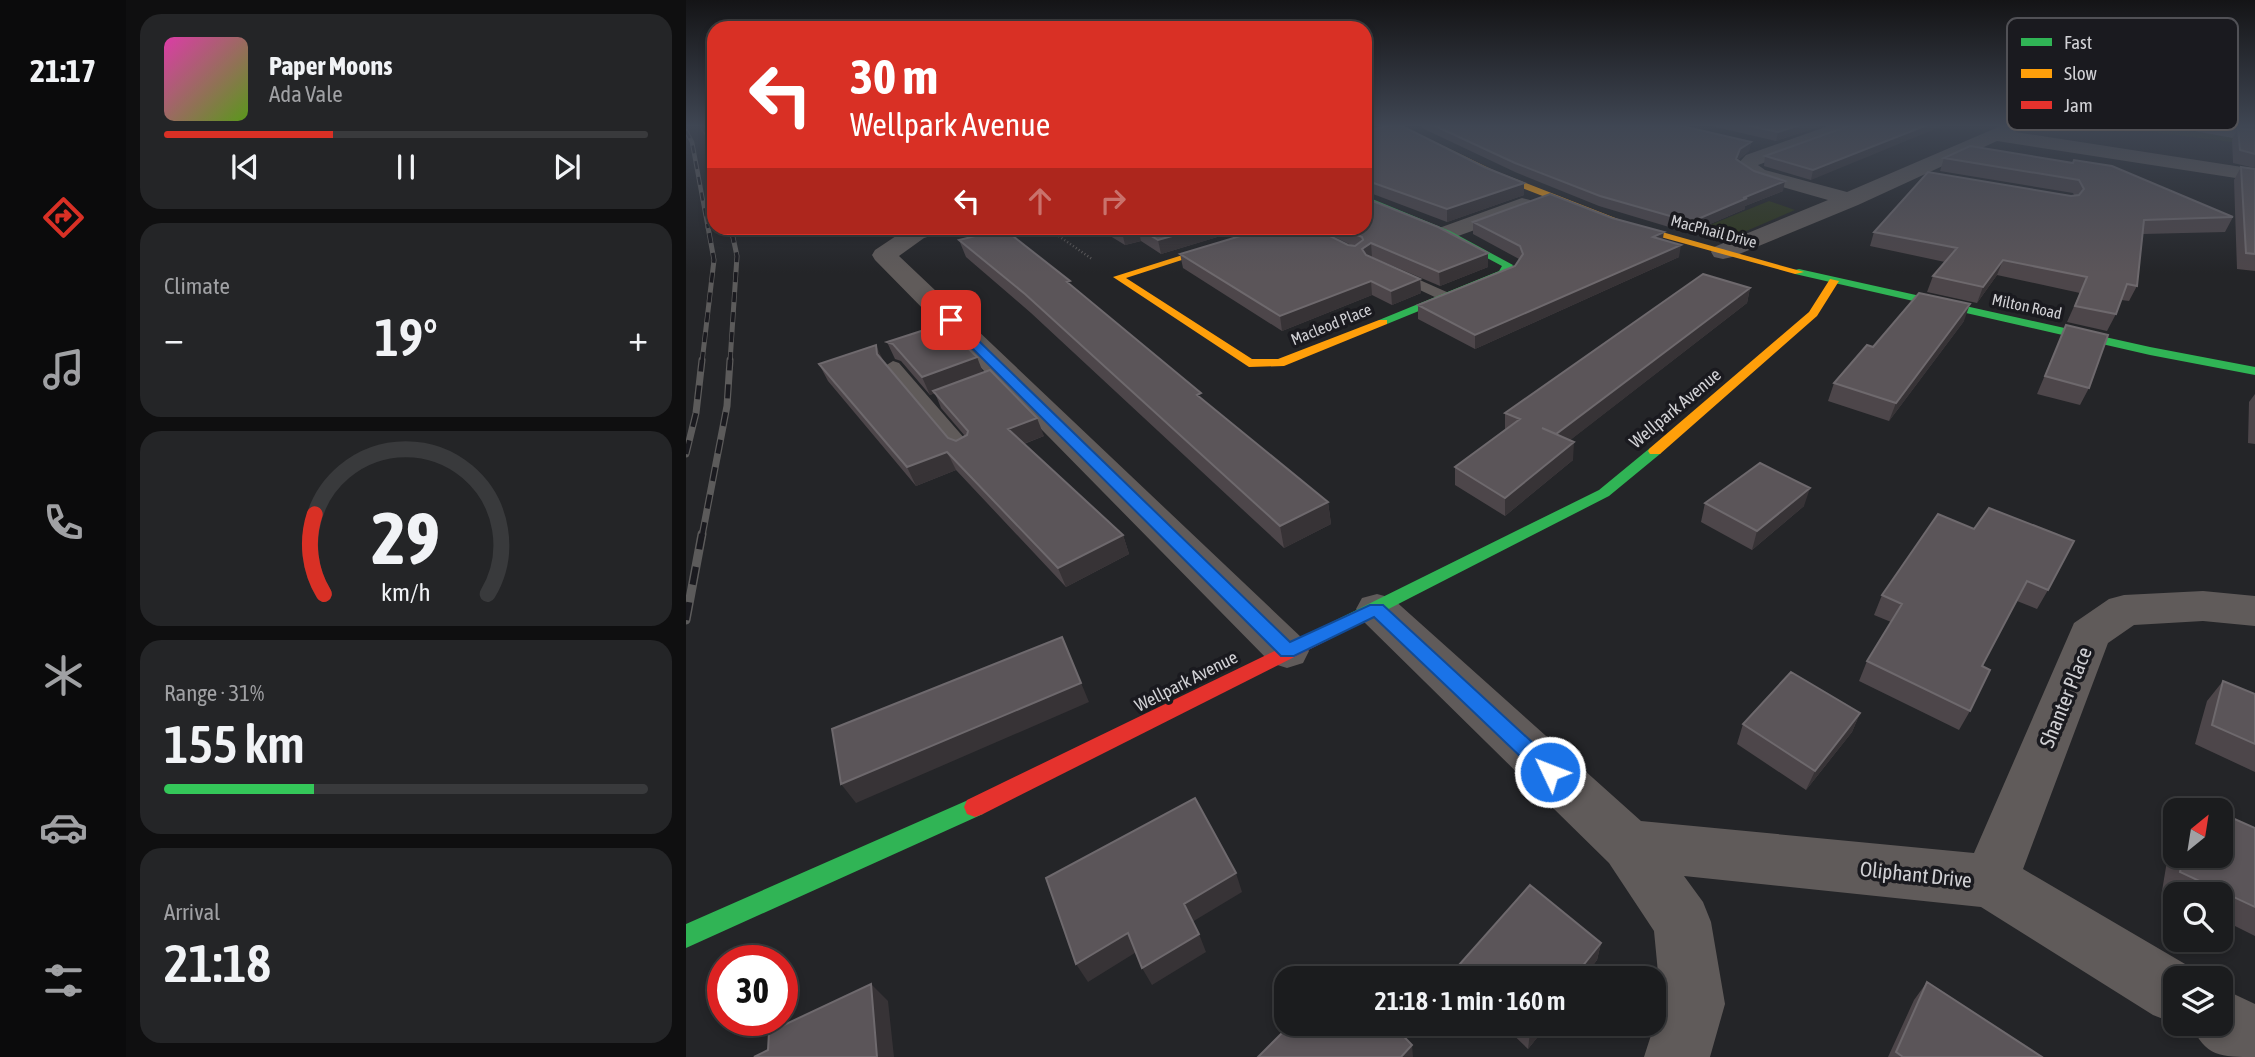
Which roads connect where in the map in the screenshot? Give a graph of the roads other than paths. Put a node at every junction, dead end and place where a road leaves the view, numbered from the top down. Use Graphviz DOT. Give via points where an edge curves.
graph roads {
  1 [pos="1495,174"];
  2 [pos="1759,174"];
  3 [pos="1909,174"];
  4 [pos="1911,174"];
  5 [pos="1948,181"];
  6 [pos="1547,196"];
  7 [pos="1850,200"];
  8 [pos="1372,203"];
  9 [pos="1447,233"];
  10 [pos="913,235"];
  11 [pos="1253,235"];
  12 [pos="1723,252"];
  13 [pos="1385,268"];
  14 [pos="1834,281"];
  15 [pos="1444,296"];
  16 [pos="893,366"];
  17 [pos="2255,372"];
  18 [pos="965,451"];
  19 [pos="1377,609"];
  20 [pos="2255,611"];
  21 [pos="1287,651"];
  22 [pos="1628,845"];
  23 [pos="1990,881"];
  24 [pos="686,936"];
  25 [pos="2163,986"];
  26 [pos="2233,1027"];
  27 [pos="2255,1041"];
  28 [pos="1677,1057"];
  1 -- 6 [label="street, MacPhail Drive"];
  2 -- 7 [label="street"];
  3 -- 7 [label="street"];
  4 -- 5 [label="street"];
  6 -- 9 [label="street"];
  6 -- 12 [label="street, MacPhail Drive" via="1620,223"];
  7 -- 12 [label="street"];
  8 -- 9 [label="street"];
  9 -- 15 [label="street, Macleod Place" via="1508,265 1503,273"];
  10 -- 21 [label="street" via="884,255 996,380"];
  11 -- 15 [label="street, Macleod Place" via="1118,277 1248,363 1280,363"];
  12 -- 14 [label="street, MacPhail Drive"];
  13 -- 15 [label="lane"];
  14 -- 17 [label="street, Milton Road"];
  14 -- 19 [label="street, Wellpark Avenue" via="1813,314 1604,493"];
  16 -- 18 [label="lane" via="932,403"];
  19 -- 21 [label="street, Wellpark Avenue"];
  19 -- 22 [label="street"];
  20 -- 23 [label="street, Shanter Place" via="2203,606 2123,610 2090,634"];
  21 -- 24 [label="street, Wellpark Avenue" via="1013,790"];
  22 -- 23 [label="street, Oliphant Drive"];
  22 -- 28 [label="street" via="1682,922 1693,1004"];
  23 -- 25 [label="street, Oliphant Drive"];
  26 -- 27 [label="street"];
}
